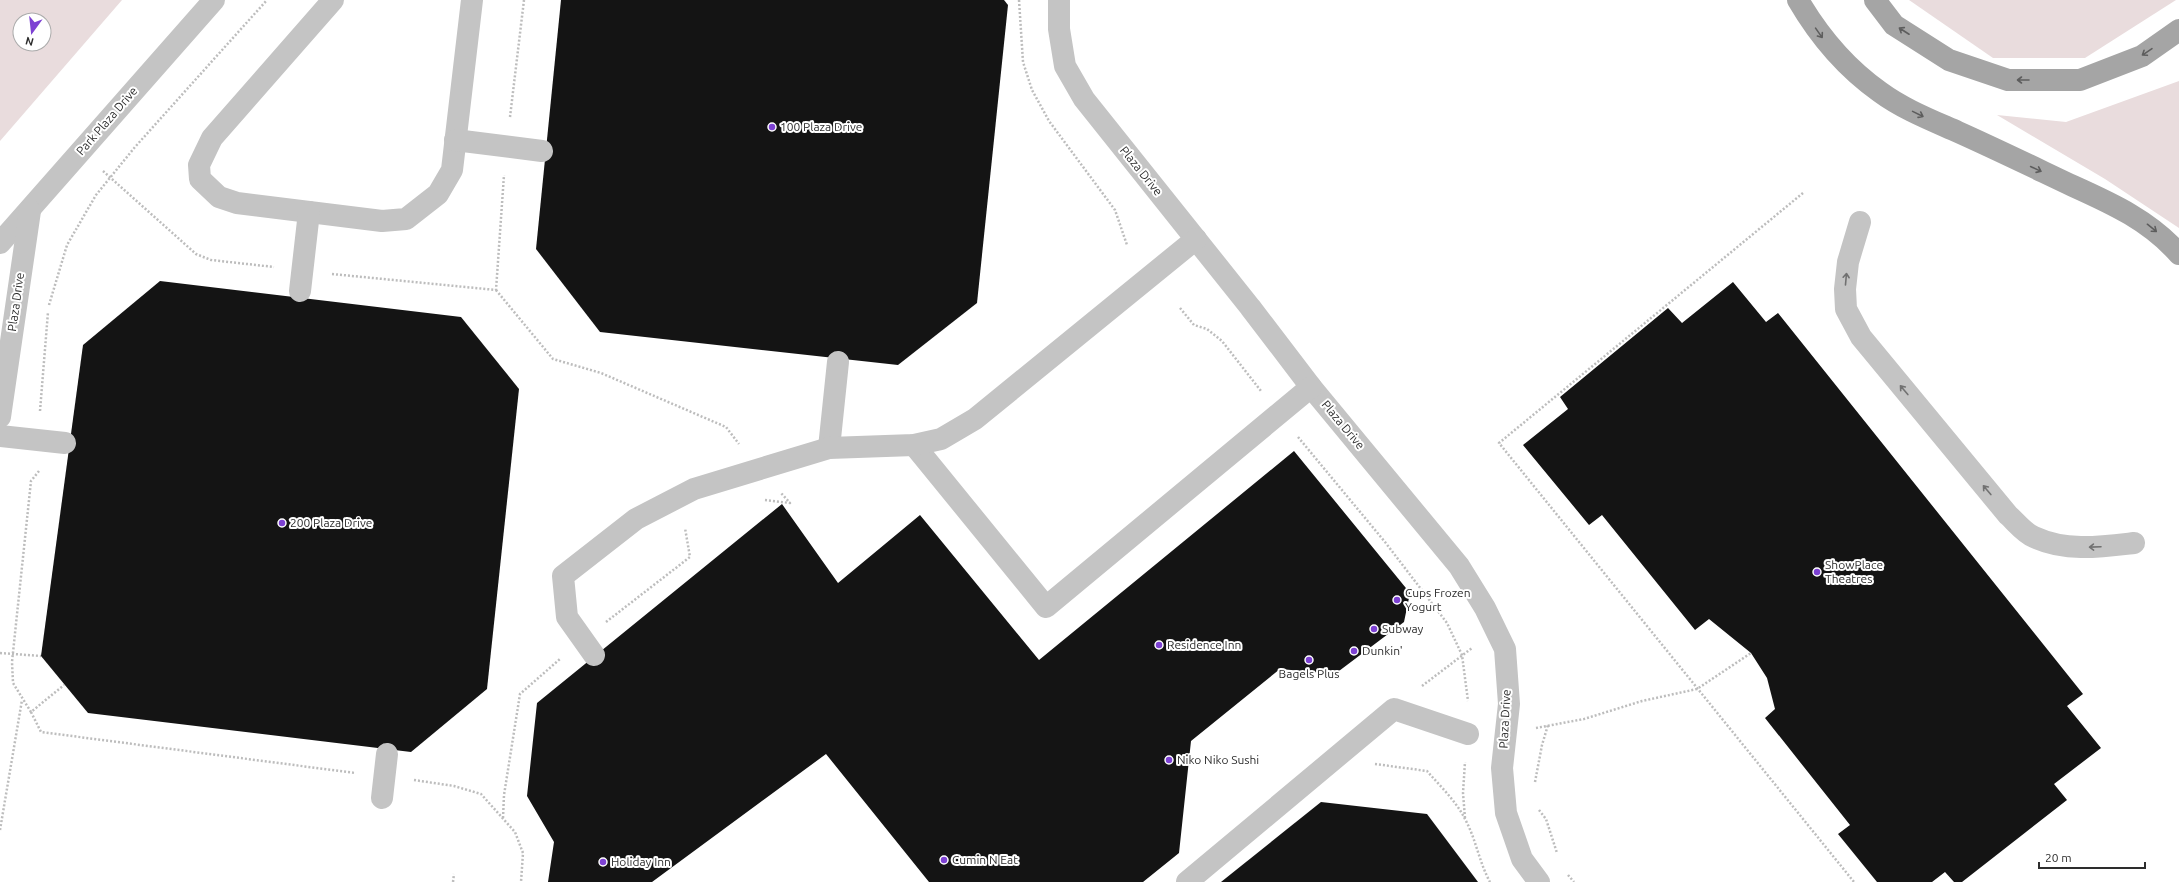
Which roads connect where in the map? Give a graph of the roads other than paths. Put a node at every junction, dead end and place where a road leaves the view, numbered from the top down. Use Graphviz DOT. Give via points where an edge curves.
graph roads {
  1 [pos="214,0"];
  2 [pos="333,0"];
  3 [pos="472,0"];
  4 [pos="1059,0"];
  5 [pos="1798,0"];
  6 [pos="1875,0"];
  7 [pos="2179,30"];
  8 [pos="455,140"];
  9 [pos="542,151"];
  10 [pos="30,211"];
  11 [pos="309,212"];
  12 [pos="1860,222"];
  13 [pos="1196,239"];
  14 [pos="0,243"];
  15 [pos="2179,254"];
  16 [pos="300,291"];
  17 [pos="838,362"];
  18 [pos="1311,387"];
  19 [pos="0,417"];
  20 [pos="0,436"];
  21 [pos="65,443"];
  22 [pos="914,446"];
  23 [pos="829,448"];
  24 [pos="2134,543"];
  25 [pos="589,647"];
  26 [pos="1468,734"];
  27 [pos="387,754"];
  28 [pos="382,798"];
  29 [pos="1186,882"];
  30 [pos="1539,882"];
  1 -- 10 [label="street, Park Plaza Drive"];
  2 -- 11 [label="street" via="212,138 199,165 200,179 219,197 237,203"];
  3 -- 8 [label="street"];
  4 -- 13 [label="street, Plaza Drive" via="1059,30 1065,66 1084,99"];
  5 -- 15 [label="main road, one-way" via="1820,35 1847,66 1880,93 1916,113 2136,216 2168,241"];
  7 -- 6 [label="main road, one-way" via="2142,56 2080,80 2008,80 1949,60 1894,25"];
  8 -- 9 [label="street"];
  8 -- 11 [label="street" via="452,170 438,194 406,219 382,221"];
  10 -- 14 [label="street, Park Plaza Drive"];
  10 -- 19 [label="street, Plaza Drive"];
  11 -- 16 [label="street"];
  24 -- 12 [label="street, one-way" via="2066,548 2032,537 2008,515 1861,337 1846,310 1848,262"];
  13 -- 18 [label="street, Plaza Drive"];
  13 -- 22 [label="street" via="975,419 942,439"];
  17 -- 23 [label="street"];
  18 -- 22 [label="street" via="1046,607"];
  18 -- 30 [label="street, Plaza Drive" via="1459,566 1485,608 1505,649 1509,704 1502,768 1506,813 1522,859"];
  20 -- 21 [label="street"];
  22 -- 23 [label="street"];
  23 -- 25 [label="street" via="694,489 636,519 563,576 567,617"];
  26 -- 29 [label="street" via="1394,709"];
  27 -- 28 [label="street"];
}
